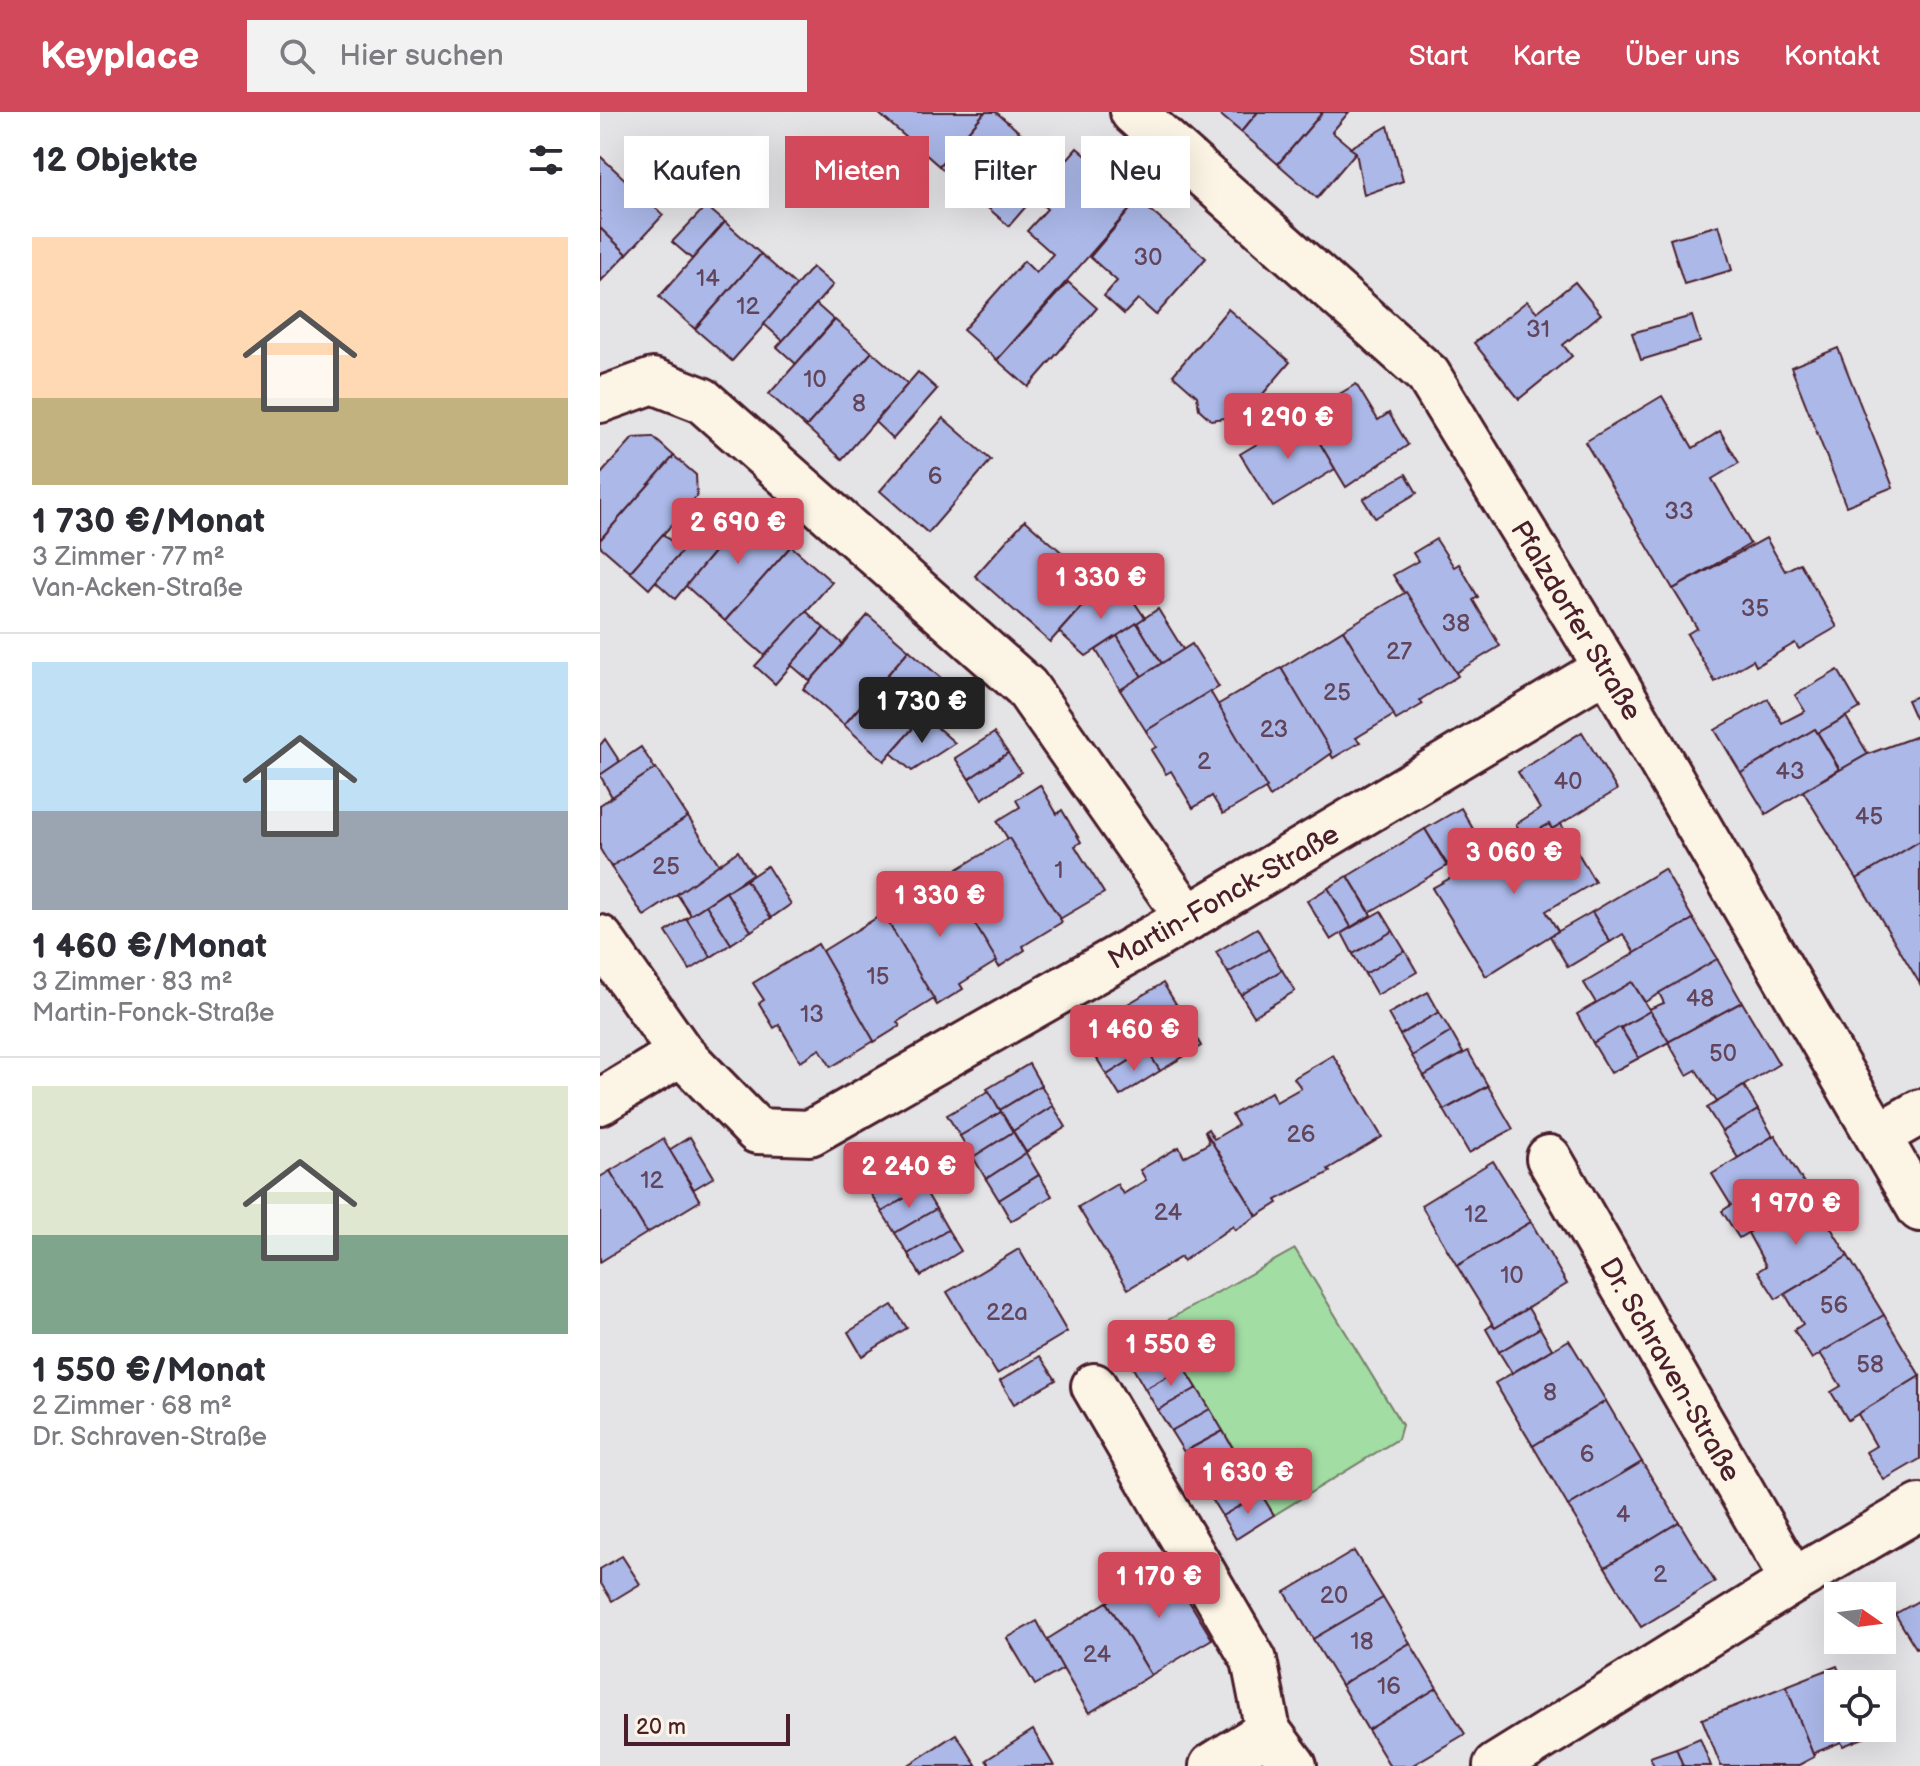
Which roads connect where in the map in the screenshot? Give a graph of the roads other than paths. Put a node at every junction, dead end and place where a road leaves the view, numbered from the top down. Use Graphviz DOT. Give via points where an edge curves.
graph roads {
  1 [pos="1133,112"];
  2 [pos="600,400"];
  3 [pos="1607,668"];
  4 [pos="1188,918"];
  5 [pos="600,938"];
  6 [pos="681,1053"];
  7 [pos="600,1102"];
  8 [pos="1920,1112"];
  9 [pos="1878,1136"];
  10 [pos="1549,1158"];
  11 [pos="1920,1209"];
  12 [pos="1094,1386"];
  13 [pos="1920,1507"];
  14 [pos="1793,1581"];
  15 [pos="1268,1731"];
  16 [pos="1212,1766"];
  17 [pos="1294,1766"];
  18 [pos="1496,1766"];
  1 -- 3 [label="street, Pfalzdorfer Straße" via="1428,375"];
  2 -- 4 [label="street" via="653,381 702,400 1026,687"];
  3 -- 4 [label="street, Martin-Fonck-Straße"];
  3 -- 9 [label="street, Pfalzdorfer Straße"];
  4 -- 6 [label="street, Martin-Fonck-Straße" via="810,1133 757,1131"];
  5 -- 6 [label="street, Martin-Fonck-Straße"];
  6 -- 7 [label="street"];
  8 -- 9 [label="street"];
  9 -- 11 [label="street, Pfalzdorfer Straße"];
  10 -- 14 [label="street, Dr. Schraven-Straße"];
  12 -- 15 [label="street" via="1254,1660"];
  13 -- 14 [label="street"];
  14 -- 18 [label="street"];
  15 -- 16 [label="street"];
  15 -- 17 [label="street"];
}
